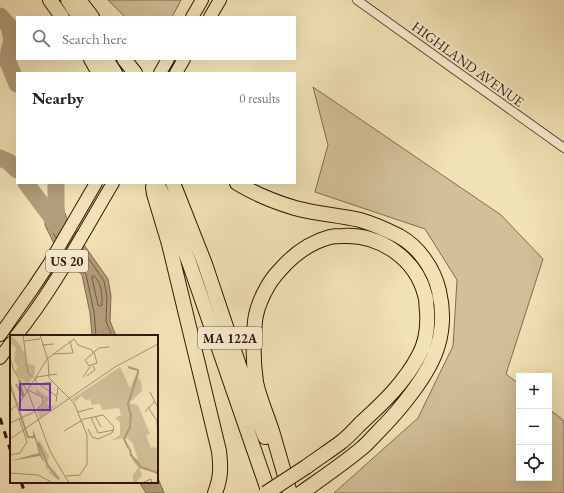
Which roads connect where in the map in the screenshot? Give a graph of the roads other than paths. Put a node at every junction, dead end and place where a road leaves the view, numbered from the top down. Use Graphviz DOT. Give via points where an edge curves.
graph roads {
  1 [pos="50,0"];
  2 [pos="68,0"];
  3 [pos="79,0"];
  4 [pos="202,0"];
  5 [pos="220,0"];
  6 [pos="357,0"];
  7 [pos="61,16"];
  8 [pos="78,16"];
  9 [pos="91,16"];
  10 [pos="193,16"];
  11 [pos="211,16"];
  12 [pos="92,60"];
  13 [pos="107,60"];
  14 [pos="125,60"];
  15 [pos="167,60"];
  16 [pos="98,72"];
  17 [pos="114,72"];
  18 [pos="134,72"];
  19 [pos="161,72"];
  20 [pos="564,148"];
  21 [pos="95,184"];
  22 [pos="111,184"];
  23 [pos="153,184"];
  24 [pos="157,184"];
  25 [pos="173,184"];
  26 [pos="239,184"];
  27 [pos="0,335"];
  28 [pos="17,335"];
  29 [pos="10,344"];
  30 [pos="0,358"];
  31 [pos="306,489"];
  32 [pos="215,493"];
  33 [pos="266,493"];
  34 [pos="270,493"];
  35 [pos="286,493"];
  36 [pos="290,493"];
  1 -- 7 [label="highway"];
  2 -- 8 [label="highway"];
  3 -- 9 [label="highway"];
  4 -- 10 [label="main road"];
  5 -- 11 [label="main road"];
  6 -- 20 [label="street, HIGHLAND AVENUE"];
  12 -- 16 [label="highway"];
  13 -- 17 [label="highway"];
  14 -- 18 [label="highway"];
  15 -- 19 [label="main road"];
  21 -- 27 [label="main road, US 20" via="49,264"];
  22 -- 28 [label="main road, US 20" via="49,292"];
  23 -- 32 [label="highway" via="219,451 221,468"];
  24 -- 34 [label="highway, MA 122A" via="190,265"];
  25 -- 35 [label="highway, MA 122A" via="205,264 253,407"];
  26 -- 31 [label="highway" via="261,196 295,208 360,220 401,237 415,247 437,282 441,301 441,323 439,344 432,361 404,403 384,426 363,447"];
  29 -- 30 [label="main road"];
  33 -- 36 [label="highway, bridge" via="306,467 341,442 395,390 420,354 428,321 426,296 406,261 391,248 376,240 354,235 332,236 315,242 286,263 262,297 254,326 256,384 272,430"];
}
